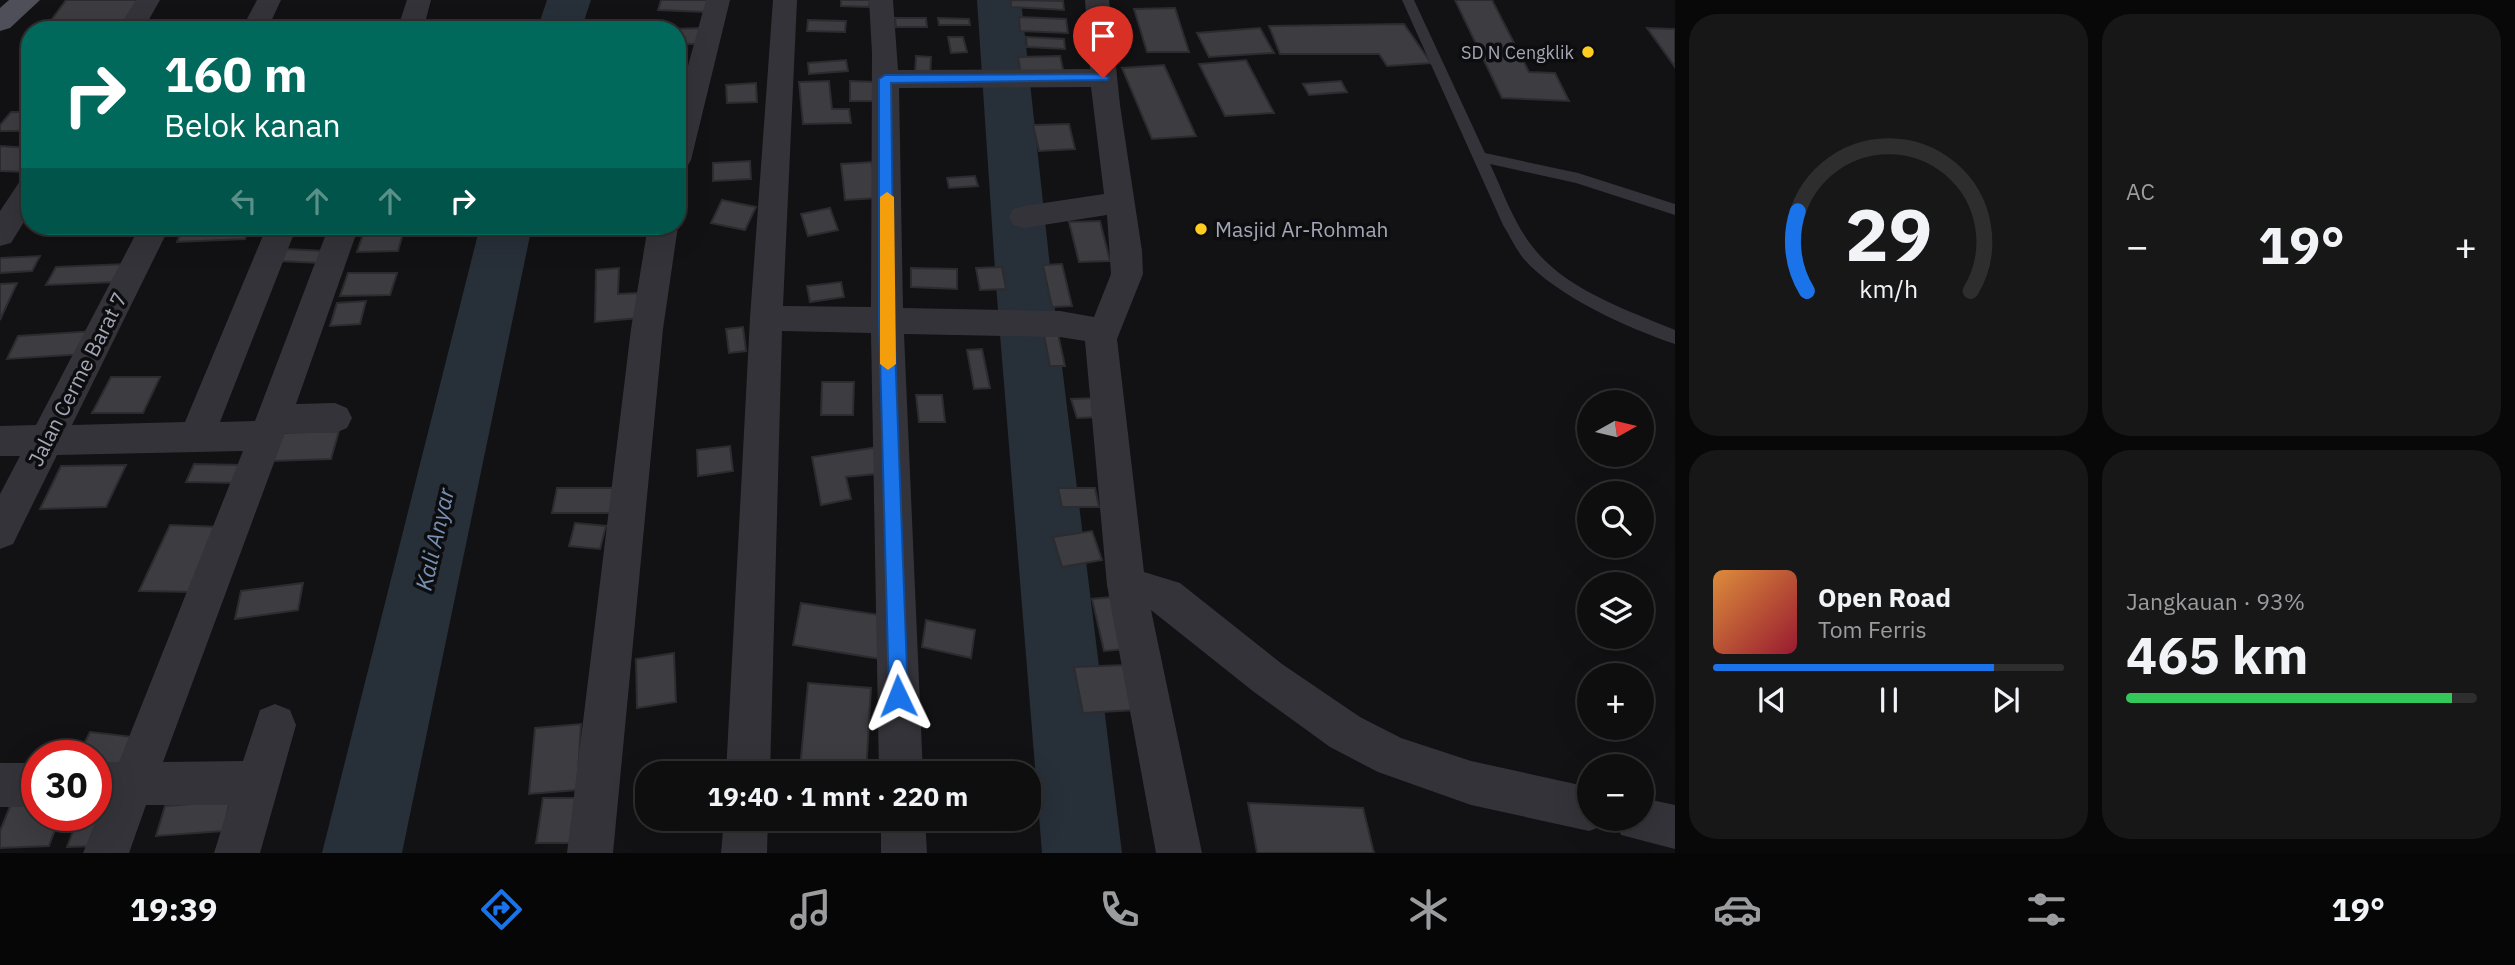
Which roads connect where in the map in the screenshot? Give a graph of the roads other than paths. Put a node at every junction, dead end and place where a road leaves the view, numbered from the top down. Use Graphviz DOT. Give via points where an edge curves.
graph roads {
  1 [pos="18,0"];
  2 [pos="26,0"];
  3 [pos="148,0"];
  4 [pos="269,0"];
  5 [pos="419,0"];
  6 [pos="718,0"];
  7 [pos="785,0"];
  8 [pos="881,0"];
  9 [pos="1097,0"];
  10 [pos="1408,0"];
  11 [pos="135,21"];
  12 [pos="258,21"];
  13 [pos="413,21"];
  14 [pos="0,22"];
  15 [pos="1103,78"];
  16 [pos="885,79"];
  17 [pos="686,125"];
  18 [pos="1481,157"];
  19 [pos="21,202"];
  20 [pos="1122,202"];
  21 [pos="1675,211"];
  22 [pos="1024,217"];
  23 [pos="0,235"];
  24 [pos="150,235"];
  25 [pos="278,235"];
  26 [pos="341,235"];
  27 [pos="662,235"];
  28 [pos="766,318"];
  29 [pos="887,319"];
  30 [pos="1104,331"];
  31 [pos="1675,337"];
  32 [pos="335,418"];
  33 [pos="270,428"];
  34 [pos="196,438"];
  35 [pos="0,441"];
  36 [pos="46,441"];
  37 [pos="0,532"];
  38 [pos="1126,585"];
  39 [pos="275,725"];
  40 [pos="749,761"];
  41 [pos="901,761"];
  42 [pos="257,783"];
  43 [pos="114,784"];
  44 [pos="0,785"];
  45 [pos="21,785"];
  46 [pos="1577,805"];
  47 [pos="1654,823"];
  48 [pos="1675,827"];
  49 [pos="745,831"];
  50 [pos="903,831"];
  51 [pos="106,853"];
  52 [pos="237,853"];
  53 [pos="590,853"];
  54 [pos="744,853"];
  55 [pos="904,853"];
  56 [pos="1179,853"];
  1 -- 14 [label="main road"];
  2 -- 14 [label="main road"];
  3 -- 11 [label="street"];
  4 -- 12 [label="street"];
  5 -- 13 [label="street"];
  6 -- 17 [label="street"];
  7 -- 28 [label="street"];
  8 -- 16 [label="street"];
  9 -- 15 [label="street"];
  10 -- 18 [label="lane"];
  15 -- 16 [label="street"];
  15 -- 20 [label="street"];
  16 -- 29 [label="street"];
  18 -- 21 [label="lane" via="1578,178"];
  18 -- 31 [label="lane" via="1511,225 1530,255 1559,280"];
  19 -- 23 [label="street"];
  20 -- 22 [label="street"];
  20 -- 30 [label="street" via="1127,274"];
  24 -- 36 [label="street, Jalan Cerme Barat 7"];
  25 -- 34 [label="street"];
  26 -- 33 [label="street"];
  27 -- 53 [label="street" via="647,329"];
  28 -- 29 [label="street"];
  28 -- 40 [label="street"];
  29 -- 30 [label="street" via="1044,324"];
  29 -- 41 [label="street"];
  30 -- 38 [label="street" via="1101,353"];
  32 -- 33 [label="street"];
  33 -- 34 [label="street"];
  33 -- 43 [label="street"];
  34 -- 36 [label="street"];
  35 -- 36 [label="street"];
  36 -- 37 [label="street, Jalan Cerme Barat 7"];
  38 -- 46 [label="street" via="1166,596 1268,678 1345,732 1392,757 1471,783"];
  38 -- 56 [label="street"];
  39 -- 42 [label="street"];
  42 -- 43 [label="street"];
  42 -- 52 [label="street"];
  43 -- 51 [label="street"];
  44 -- 45 [label="street"];
  47 -- 48 [label="street"];
  49 -- 54 [label="street"];
  50 -- 55 [label="street"];
}
